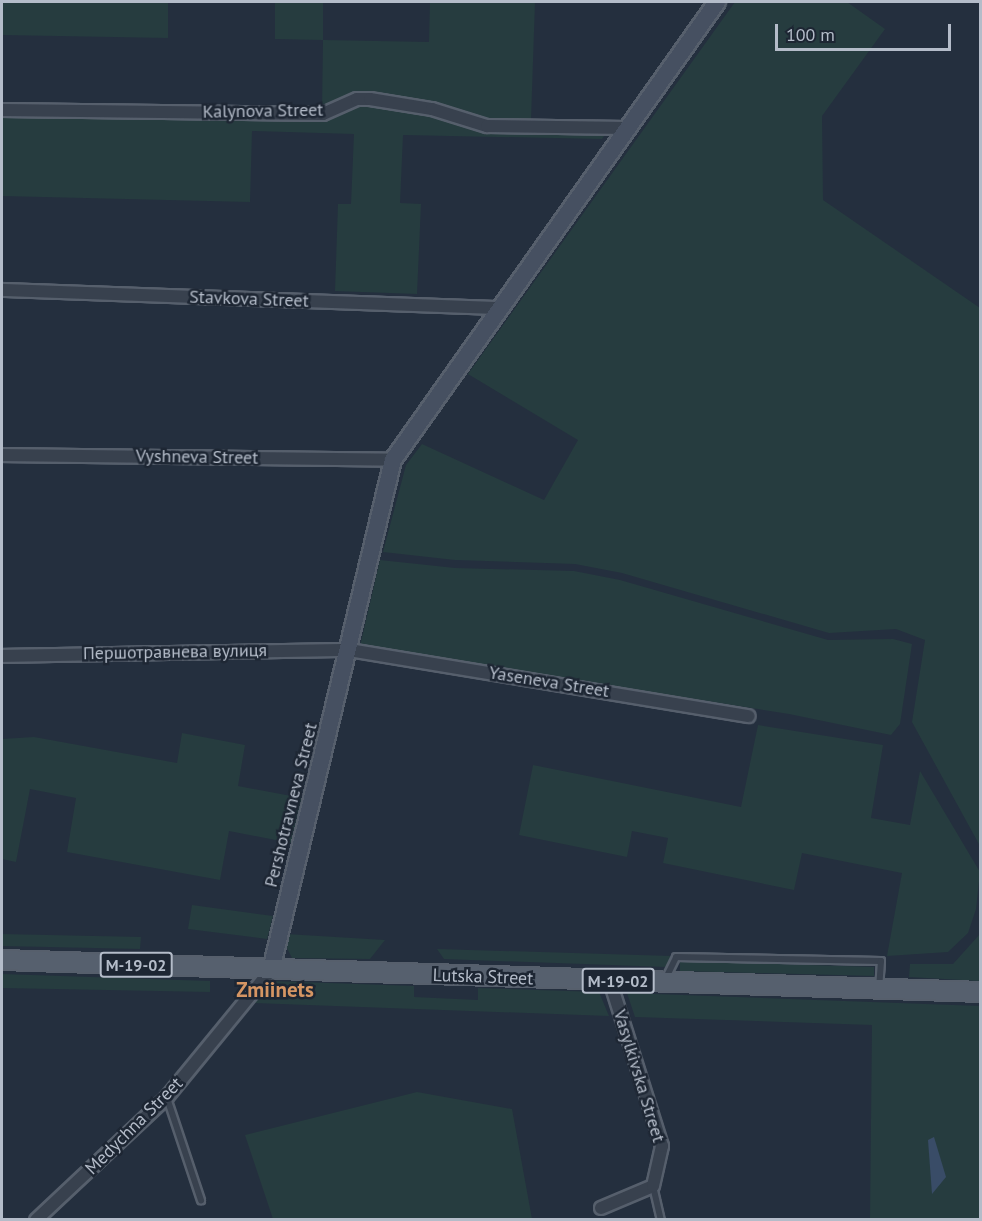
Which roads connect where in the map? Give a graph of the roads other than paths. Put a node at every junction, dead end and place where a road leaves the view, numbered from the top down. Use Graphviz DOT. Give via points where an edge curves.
graph roads {
  1 [pos="717,2"];
  2 [pos="2,110"];
  3 [pos="627,128"];
  4 [pos="2,290"];
  5 [pos="497,308"];
  6 [pos="2,455"];
  7 [pos="393,460"];
  8 [pos="349,650"];
  9 [pos="2,656"];
  10 [pos="749,716"];
  11 [pos="2,960"];
  12 [pos="271,970"];
  13 [pos="609,981"];
  14 [pos="665,981"];
  15 [pos="879,988"];
  16 [pos="973,992"];
  17 [pos="167,1097"];
  18 [pos="653,1186"];
  19 [pos="201,1200"];
  20 [pos="601,1208"];
  21 [pos="36,1220"];
  22 [pos="660,1220"];
  1 -- 3 [label="street"];
  2 -- 3 [label="street, Kalynova Street" via="323,114 357,99 370,99 432,109 487,126"];
  3 -- 5 [label="street"];
  4 -- 5 [label="street, Stavkova Street"];
  5 -- 7 [label="street"];
  6 -- 7 [label="street, Vyshneva Street"];
  7 -- 8 [label="street, Pershotravneva Street"];
  8 -- 9 [label="street, Першотравнева вулиця"];
  8 -- 10 [label="street, Yaseneva Street"];
  8 -- 12 [label="street, Pershotravneva Street"];
  11 -- 12 [label="main road, Lutska Street / М-19-02"];
  12 -- 13 [label="main road, Lutska Street / М-19-02"];
  12 -- 17 [label="street, Medychna Street"];
  13 -- 14 [label="main road, Lutska Street / М-19-02"];
  13 -- 18 [label="street, Vasylkivska Street" via="662,1146"];
  14 -- 15 [label="main road, Lutska Street / М-19-02"];
  14 -- 15 [label="lane" via="676,957 881,961"];
  15 -- 16 [label="main road, Lutska Street / М-19-02"];
  17 -- 19 [label="lane"];
  17 -- 21 [label="street, Medychna Street"];
  18 -- 20 [label="street"];
  18 -- 22 [label="lane"];
}
